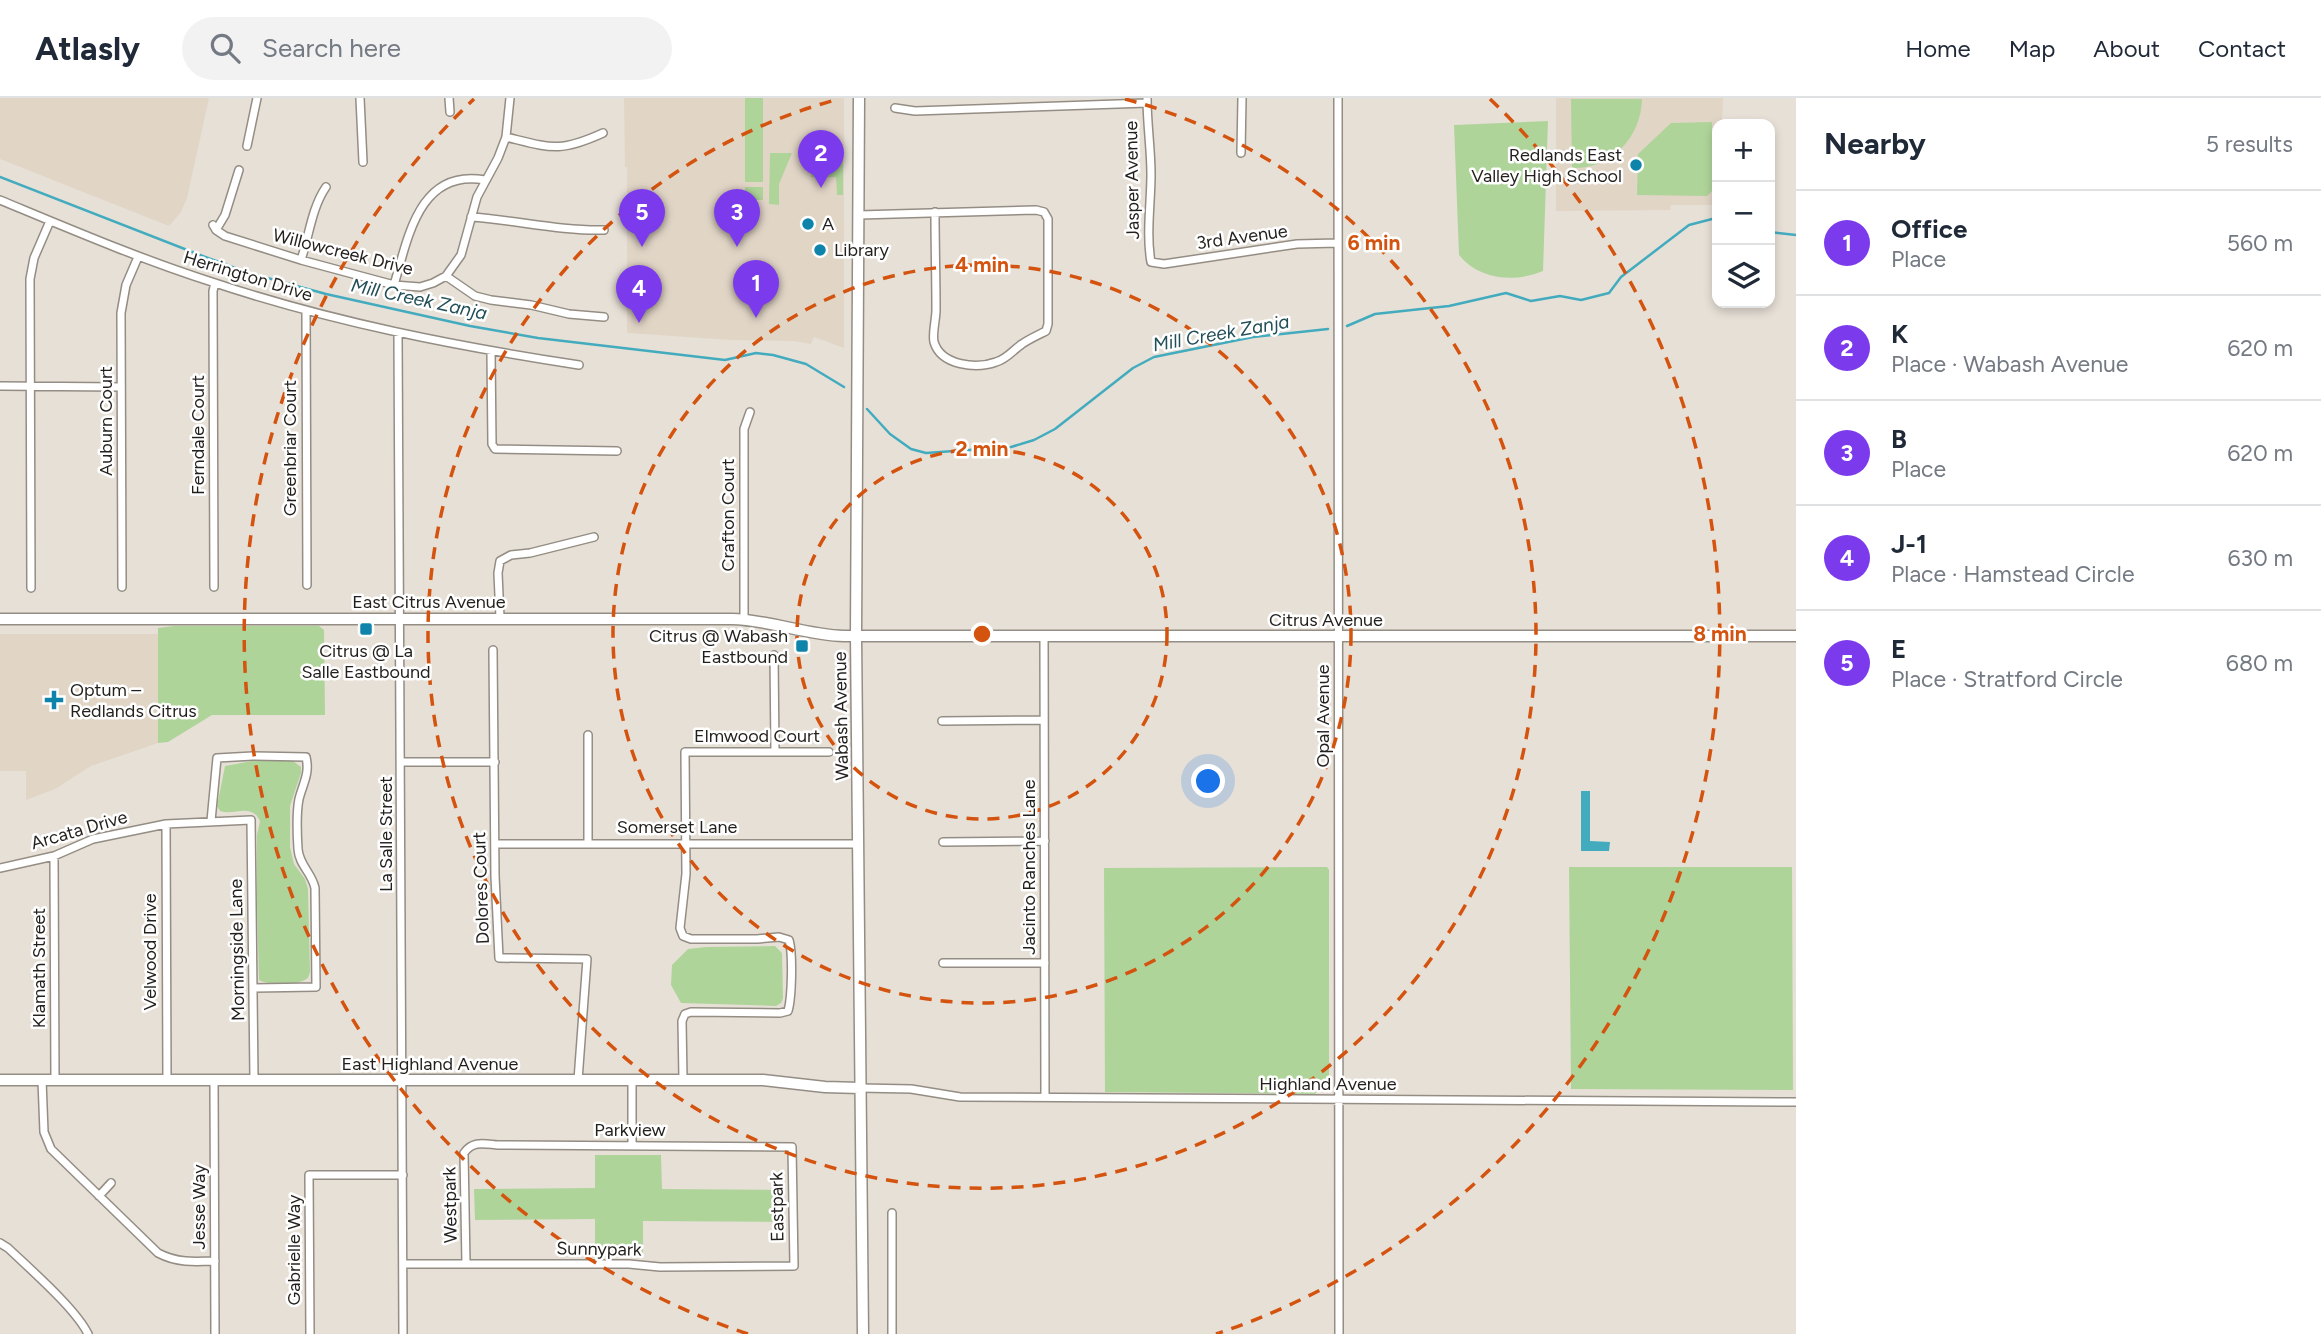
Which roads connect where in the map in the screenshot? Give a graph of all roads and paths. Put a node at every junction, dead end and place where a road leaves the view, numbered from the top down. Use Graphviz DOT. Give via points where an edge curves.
graph roads {
  1 [pos="257,98"];
  2 [pos="360,98"];
  3 [pos="449,98"];
  4 [pos="510,98"];
  5 [pos="859,98"];
  6 [pos="1242,98"];
  7 [pos="1338,98"];
  8 [pos="1147,101"];
  9 [pos="895,108"];
  10 [pos="450,112"];
  11 [pos="603,134"];
  12 [pos="506,137"];
  13 [pos="247,146"];
  14 [pos="1241,153"];
  15 [pos="363,162"];
  16 [pos="239,170"];
  17 [pos="485,180"];
  18 [pos="327,187"];
  19 [pos="0,201"];
  20 [pos="935,212"];
  21 [pos="859,215"];
  22 [pos="471,217"];
  23 [pos="50,221"];
  24 [pos="604,230"];
  25 [pos="1337,243"];
  26 [pos="138,257"];
  27 [pos="301,260"];
  28 [pos="1151,262"];
  29 [pos="446,276"];
  30 [pos="215,283"];
  31 [pos="394,285"];
  32 [pos="306,310"];
  33 [pos="604,317"];
  34 [pos="398,334"];
  35 [pos="491,352"];
  36 [pos="579,365"];
  37 [pos="0,386"];
  38 [pos="31,386"];
  39 [pos="121,387"];
  40 [pos="750,412"];
  41 [pos="617,451"];
  42 [pos="594,537"];
  43 [pos="307,585"];
  44 [pos="122,587"];
  45 [pos="214,587"];
  46 [pos="31,588"];
  47 [pos="400,618"];
  48 [pos="499,618"];
  49 [pos="0,619"];
  50 [pos="744,619"];
  51 [pos="856,636"];
  52 [pos="1044,636"];
  53 [pos="1339,636"];
  54 [pos="1796,636"];
  55 [pos="493,650"];
  56 [pos="774,655"];
  57 [pos="1044,720"];
  58 [pos="942,721"];
  59 [pos="589,735"];
  60 [pos="829,751"];
  61 [pos="775,752"];
  62 [pos="402,762"];
  63 [pos="495,762"];
  64 [pos="251,820"];
  65 [pos="211,821"];
  66 [pos="166,824"];
  67 [pos="1045,841"];
  68 [pos="686,842"];
  69 [pos="943,842"];
  70 [pos="588,843"];
  71 [pos="495,844"];
  72 [pos="858,844"];
  73 [pos="54,856"];
  74 [pos="0,867"];
  75 [pos="943,963"];
  76 [pos="1045,963"];
  77 [pos="253,988"];
  78 [pos="214,1079"];
  79 [pos="254,1079"];
  80 [pos="683,1079"];
  81 [pos="0,1080"];
  82 [pos="42,1080"];
  83 [pos="55,1080"];
  84 [pos="167,1080"];
  85 [pos="402,1080"];
  86 [pos="578,1080"];
  87 [pos="632,1080"];
  88 [pos="860,1087"];
  89 [pos="1045,1097"];
  90 [pos="1338,1100"];
  91 [pos="1796,1102"];
  92 [pos="468,1146"];
  93 [pos="632,1146"];
  94 [pos="792,1147"];
  95 [pos="403,1175"];
  96 [pos="111,1183"];
  97 [pos="99,1196"];
  98 [pos="892,1213"];
  99 [pos="0,1242"];
  100 [pos="215,1261"];
  101 [pos="403,1264"];
  102 [pos="466,1264"];
  103 [pos="794,1266"];
  104 [pos="88,1334"];
  105 [pos="215,1334"];
  106 [pos="310,1334"];
  107 [pos="403,1334"];
  108 [pos="863,1334"];
  109 [pos="892,1334"];
  110 [pos="1339,1334"];
  1 -- 13 [label="street"];
  2 -- 15 [label="street"];
  3 -- 10 [label="street"];
  4 -- 12 [label="street"];
  5 -- 21 [label="street, Wabash Avenue"];
  6 -- 14 [label="street"];
  7 -- 25 [label="street, Opal Avenue"];
  8 -- 9 [label="street" via="915,111"];
  8 -- 28 [label="street, Jasper Avenue"];
  11 -- 12 [label="street" via="565,148"];
  12 -- 17 [label="street"];
  16 -- 27 [label="street, Willowcreek Drive" via="225,215 214,228 225,236"];
  17 -- 22 [label="street"];
  17 -- 31 [label="street" via="461,178 430,194"];
  18 -- 27 [label="street" via="318,199"];
  19 -- 23 [label="street, Herrington Drive"];
  20 -- 20 [label="street" via="1044,212 1048,219 1046,331 995,363 974,366 941,353 934,342"];
  20 -- 21 [label="street"];
  21 -- 51 [label="street, Wabash Avenue"];
  22 -- 24 [label="street"];
  22 -- 29 [label="street" via="461,255"];
  23 -- 26 [label="street, Herrington Drive"];
  23 -- 38 [label="street" via="30,279"];
  25 -- 28 [label="street, 3rd Avenue"];
  25 -- 53 [label="street, Opal Avenue"];
  26 -- 30 [label="street, Herrington Drive"];
  26 -- 39 [label="street, Auburn Court" via="122,305"];
  27 -- 31 [label="street, Willowcreek Drive"];
  29 -- 31 [label="street, Willowcreek Drive" via="420,287"];
  29 -- 33 [label="street" via="475,296"];
  30 -- 32 [label="street, Herrington Drive"];
  30 -- 45 [label="street, Ferndale Court"];
  32 -- 34 [label="street, Herrington Drive"];
  32 -- 43 [label="street, Greenbriar Court"];
  34 -- 35 [label="street, Herrington Drive"];
  34 -- 47 [label="street, La Salle Street"];
  35 -- 36 [label="street, Herrington Drive"];
  35 -- 41 [label="street" via="495,449"];
  37 -- 38 [label="street"];
  38 -- 39 [label="street"];
  38 -- 46 [label="street"];
  39 -- 44 [label="street, Auburn Court"];
  40 -- 50 [label="street, Crafton Court" via="744,429"];
  42 -- 48 [label="street" via="500,561"];
  47 -- 48 [label="street, East Citrus Avenue"];
  47 -- 49 [label="street, East Citrus Avenue"];
  47 -- 62 [label="street, La Salle Street"];
  48 -- 50 [label="street, East Citrus Avenue"];
  50 -- 51 [label="street, East Citrus Avenue" via="819,635"];
  51 -- 52 [label="street, Citrus Avenue"];
  51 -- 72 [label="street, Wabash Avenue"];
  52 -- 53 [label="street, Citrus Avenue"];
  52 -- 57 [label="street, Jacinto Ranches Lane"];
  53 -- 54 [label="street, Citrus Avenue"];
  53 -- 90 [label="street, Opal Avenue"];
  55 -- 63 [label="street, Dolores Court"];
  56 -- 61 [label="street"];
  57 -- 58 [label="street"];
  57 -- 67 [label="street, Jacinto Ranches Lane"];
  59 -- 70 [label="street"];
  60 -- 61 [label="street, Elmwood Court"];
  61 -- 68 [label="street, Elmwood Court" via="685,752"];
  62 -- 63 [label="street"];
  62 -- 85 [label="street, La Salle Street"];
  63 -- 71 [label="street, Dolores Court"];
  64 -- 65 [label="street, Arcata Drive"];
  64 -- 77 [label="street, Morningside Lane"];
  65 -- 66 [label="street, Arcata Drive"];
  65 -- 77 [label="street" via="217,758 306,757 309,768 299,802 298,851 315,888 316,988"];
  66 -- 73 [label="street, Arcata Drive" via="93,839"];
  66 -- 84 [label="street, Velwood Drive"];
  67 -- 69 [label="street"];
  67 -- 76 [label="street, Jacinto Ranches Lane"];
  68 -- 70 [label="street, Somerset Lane"];
  68 -- 72 [label="street, Somerset Lane"];
  68 -- 80 [label="street" via="683,936 779,937 789,940 791,948 788,1011 685,1014"];
  70 -- 71 [label="street, Somerset Lane"];
  71 -- 86 [label="street, Dolores Court" via="499,958 587,959"];
  72 -- 88 [label="street, Wabash Avenue"];
  73 -- 74 [label="street, Arcata Drive"];
  73 -- 83 [label="street, Klamath Street"];
  75 -- 76 [label="street"];
  76 -- 89 [label="street, Jacinto Ranches Lane"];
  77 -- 79 [label="street, Morningside Lane"];
  78 -- 79 [label="street, East Highland Avenue"];
  78 -- 84 [label="street, East Highland Avenue"];
  78 -- 100 [label="street, Jesse Way"];
  79 -- 85 [label="street, East Highland Avenue"];
  80 -- 87 [label="street, East Highland Avenue"];
  80 -- 88 [label="street, East Highland Avenue"];
  81 -- 82 [label="street, East Highland Avenue"];
  82 -- 83 [label="street, East Highland Avenue"];
  82 -- 97 [label="street" via="47,1142"];
  83 -- 84 [label="street, East Highland Avenue"];
  85 -- 86 [label="street, East Highland Avenue"];
  85 -- 95 [label="street, La Salle Street"];
  86 -- 87 [label="street, East Highland Avenue"];
  87 -- 93 [label="street"];
  88 -- 89 [label="street, Highland Avenue" via="960,1097"];
  88 -- 108 [label="street, Wabash Avenue"];
  89 -- 90 [label="street, Highland Avenue"];
  90 -- 91 [label="street, Highland Avenue"];
  90 -- 110 [label="street, Opal Avenue"];
  92 -- 93 [label="street, Parkview"];
  92 -- 102 [label="street, Westpark" via="464,1153"];
  93 -- 94 [label="street, Parkview"];
  94 -- 103 [label="street, Eastpark"];
  95 -- 101 [label="street, La Salle Street"];
  95 -- 106 [label="street, Gabrielle Way" via="309,1175"];
  96 -- 97 [label="street"];
  97 -- 100 [label="street" via="170,1260"];
  98 -- 109 [label="street"];
  99 -- 104 [label="street"];
  100 -- 105 [label="street, Jesse Way"];
  101 -- 102 [label="street, Sunnypark"];
  101 -- 107 [label="street, La Salle Street"];
  102 -- 103 [label="street, Sunnypark"];
}
